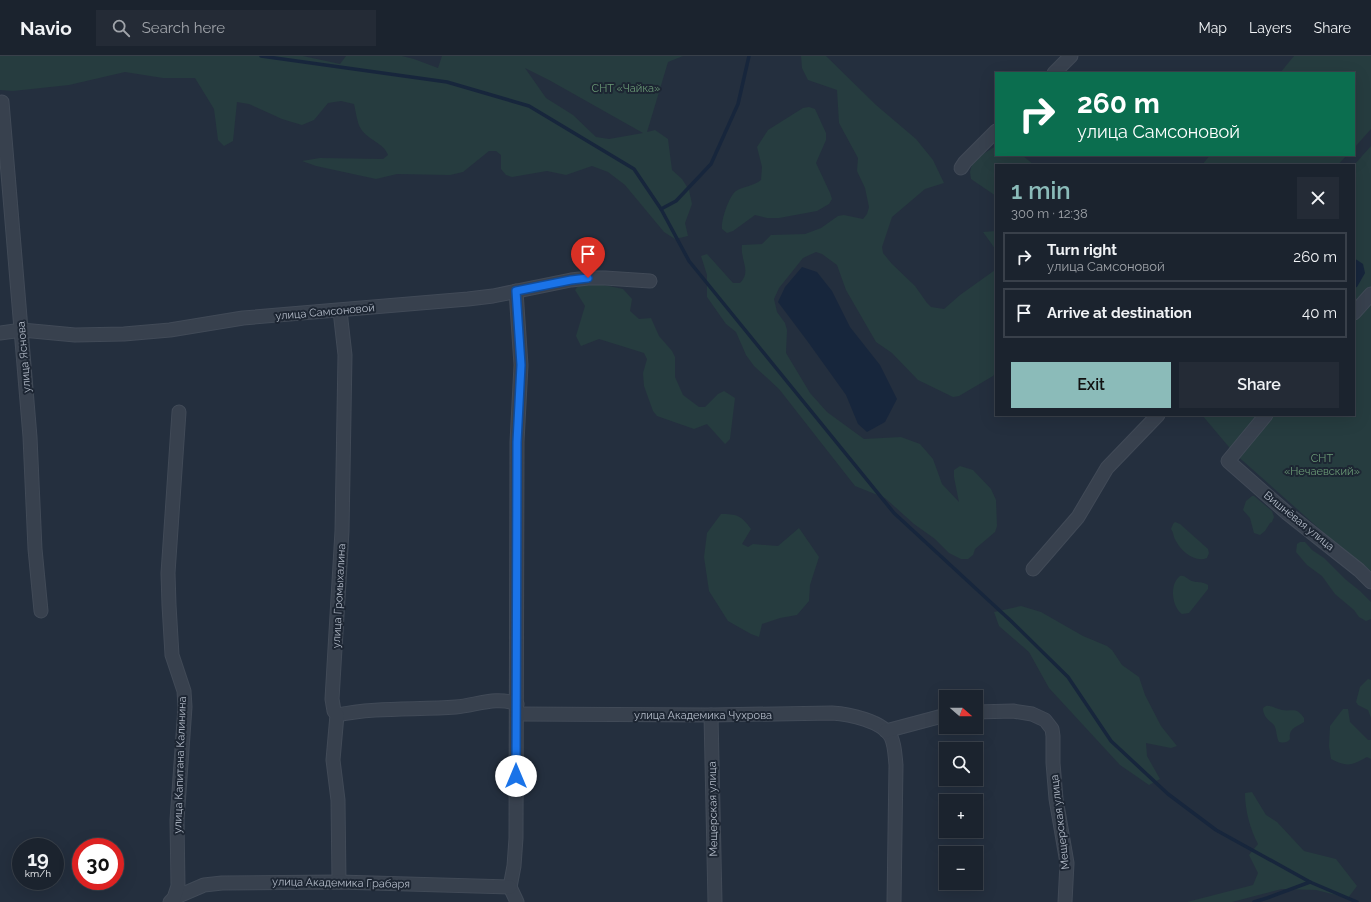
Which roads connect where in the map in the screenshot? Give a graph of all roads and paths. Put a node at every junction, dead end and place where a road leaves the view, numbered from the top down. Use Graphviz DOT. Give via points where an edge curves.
graph roads {
  1 [pos="1072,56"];
  2 [pos="1055,72"];
  3 [pos="2,102"];
  4 [pos="995,132"];
  5 [pos="961,168"];
  6 [pos="650,281"];
  7 [pos="516,291"];
  8 [pos="1371,294"];
  9 [pos="340,310"];
  10 [pos="1355,312"];
  11 [pos="22,330"];
  12 [pos="0,333"];
  13 [pos="179,412"];
  14 [pos="1157,416"];
  15 [pos="1265,416"];
  16 [pos="1033,569"];
  17 [pos="1371,582"];
  18 [pos="41,611"];
  19 [pos="517,709"];
  20 [pos="983,712"];
  21 [pos="336,715"];
  22 [pos="711,716"];
  23 [pos="939,717"];
  24 [pos="886,731"];
  25 [pos="339,882"];
  26 [pos="510,886"];
  27 [pos="172,900"];
  28 [pos="517,902"];
  29 [pos="714,902"];
  30 [pos="894,902"];
  31 [pos="1065,902"];
  1 -- 2 [label="street"];
  3 -- 11 [label="street, улица Яснова"];
  4 -- 5 [label="street"];
  6 -- 7 [label="street, улица Самсоновой" via="588,278"];
  7 -- 9 [label="street, улица Самсоновой" via="461,300"];
  7 -- 19 [label="street" via="521,365 517,442"];
  8 -- 10 [label="street"];
  9 -- 11 [label="street, улица Самсоновой" via="243,318 170,330 124,334 75,335"];
  9 -- 21 [label="street, улица Громыхалина" via="345,373 342,550 332,699"];
  11 -- 12 [label="street, улица Самсоновой"];
  11 -- 18 [label="street, улица Яснова"];
  13 -- 27 [label="street, улица Капитана Калинина" via="168,573 172,655 184,691 185,707 177,820 178,886"];
  14 -- 16 [label="street" via="1107,468 1078,517"];
  15 -- 17 [label="street, Вишнёвая улица" via="1228,460 1287,513"];
  19 -- 21 [label="street, улица Академика Чухрова" via="503,700 456,707 355,711"];
  19 -- 22 [label="street, улица Академика Чухрова"];
  19 -- 26 [label="street" via="516,838"];
  20 -- 31 [label="street, Мещерская улица" via="1013,711 1032,714 1045,720 1052,729 1056,799 1067,863"];
  21 -- 25 [label="street, улица Громыхалина" via="333,760 338,800"];
  22 -- 24 [label="street, улица Академика Чухрова" via="844,714 869,721"];
  22 -- 29 [label="street, Мещерская улица"];
  23 -- 24 [label="street"];
  24 -- 30 [label="street" via="892,739 896,765"];
  25 -- 26 [label="street, улица Академика Грабаря"];
  25 -- 27 [label="street, улица Академика Грабаря" via="222,883 204,885"];
  26 -- 28 [label="street"];
}
